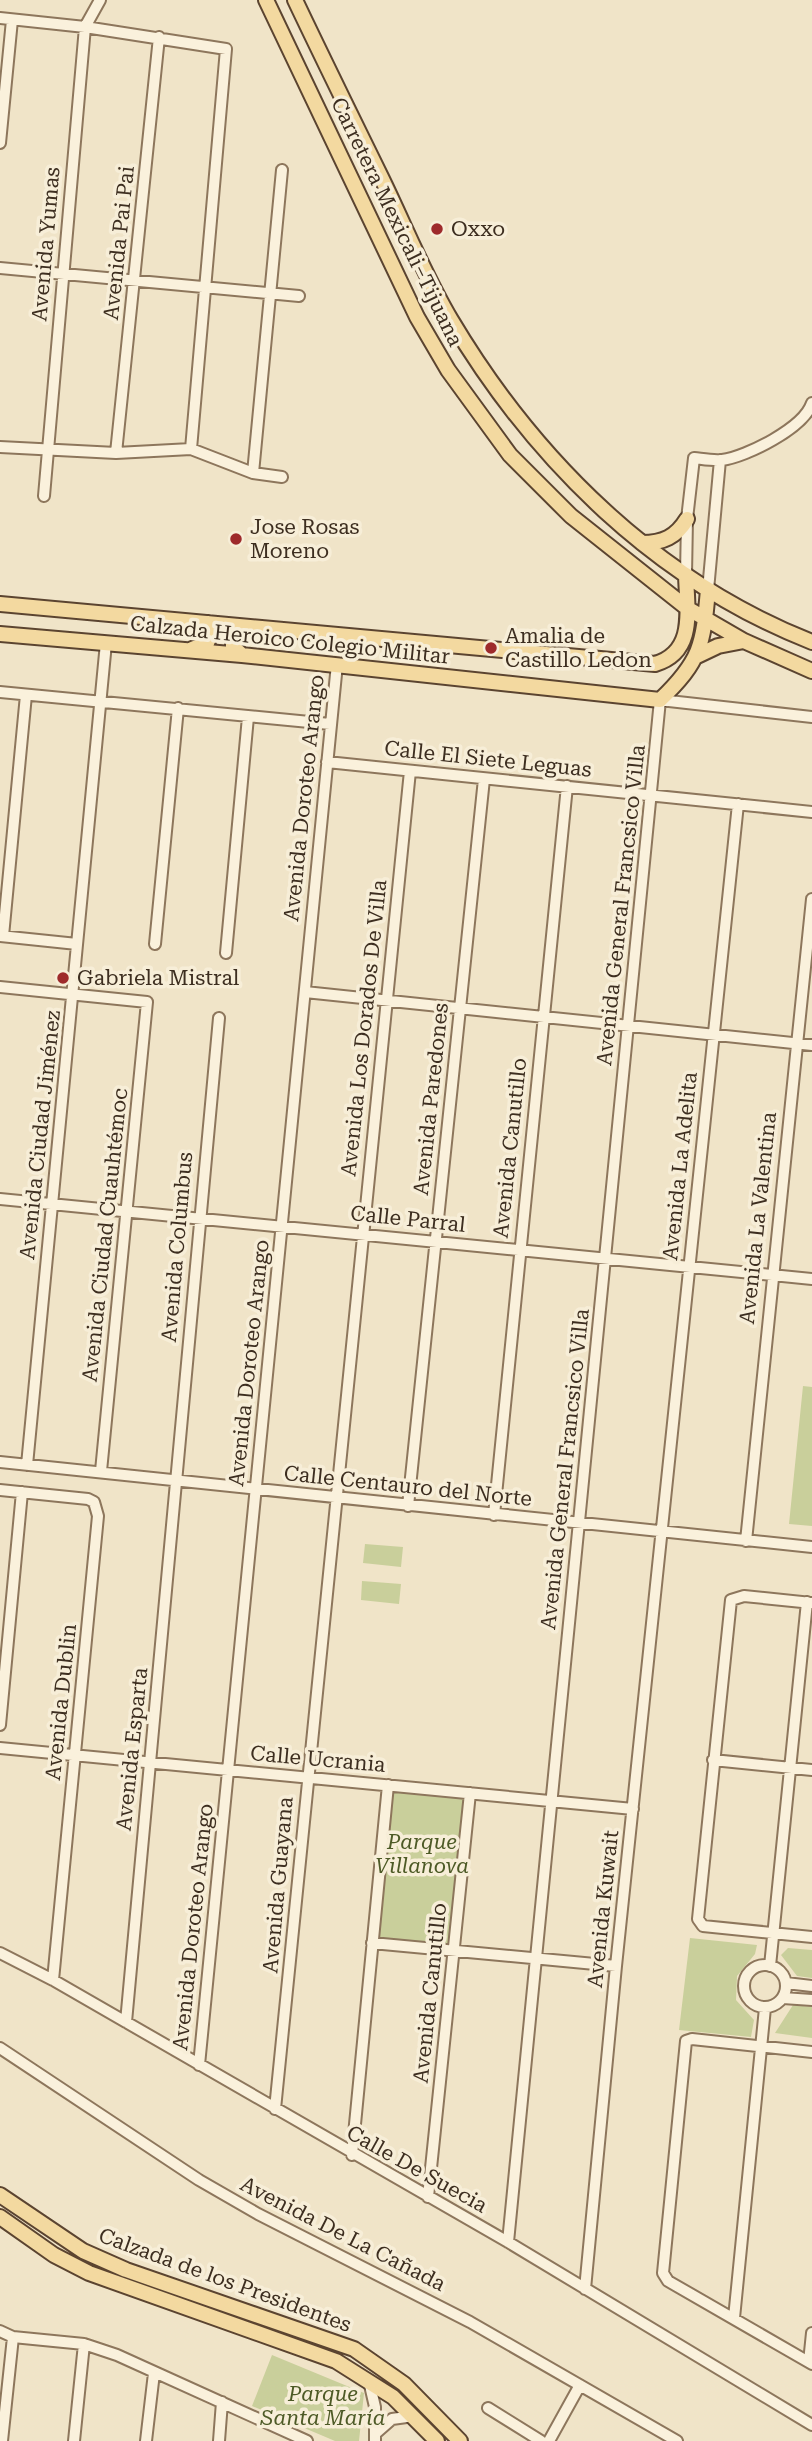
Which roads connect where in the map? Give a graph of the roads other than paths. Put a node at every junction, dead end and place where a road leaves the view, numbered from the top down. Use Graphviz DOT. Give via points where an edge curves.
graph roads {
  1 [pos="100,0"];
  2 [pos="265,0"];
  3 [pos="295,0"];
  4 [pos="305,0"];
  5 [pos="303,17"];
  6 [pos="0,18"];
  7 [pos="12,20"];
  8 [pos="85,27"];
  9 [pos="159,37"];
  10 [pos="0,143"];
  11 [pos="282,170"];
  12 [pos="0,268"];
  13 [pos="62,274"];
  14 [pos="135,281"];
  15 [pos="207,288"];
  16 [pos="271,294"];
  17 [pos="299,296"];
  18 [pos="417,317"];
  19 [pos="450,319"];
  20 [pos="812,403"];
  21 [pos="0,447"];
  22 [pos="191,449"];
  23 [pos="49,451"];
  24 [pos="116,453"];
  25 [pos="720,460"];
  26 [pos="253,473"];
  27 [pos="282,477"];
  28 [pos="44,496"];
  29 [pos="687,519"];
  30 [pos="642,543"];
  31 [pos="686,575"];
  32 [pos="708,590"];
  33 [pos="0,604"];
  34 [pos="687,608"];
  35 [pos="706,620"];
  36 [pos="208,623"];
  37 [pos="254,627"];
  38 [pos="0,634"];
  39 [pos="744,641"];
  40 [pos="812,642"];
  41 [pos="106,643"];
  42 [pos="187,650"];
  43 [pos="242,655"];
  44 [pos="697,656"];
  45 [pos="337,664"];
  46 [pos="812,671"];
  47 [pos="0,692"];
  48 [pos="26,695"];
  49 [pos="660,700"];
  50 [pos="101,702"];
  51 [pos="177,708"];
  52 [pos="248,717"];
  53 [pos="812,717"];
  54 [pos="330,724"];
  55 [pos="327,762"];
  56 [pos="410,771"];
  57 [pos="484,779"];
  58 [pos="568,786"];
  59 [pos="653,795"];
  60 [pos="738,804"];
  61 [pos="812,812"];
  62 [pos="812,899"];
  63 [pos="1,936"];
  64 [pos="77,944"];
  65 [pos="155,944"];
  66 [pos="226,953"];
  67 [pos="0,987"];
  68 [pos="304,992"];
  69 [pos="73,995"];
  70 [pos="386,1001"];
  71 [pos="460,1010"];
  72 [pos="219,1018"];
  73 [pos="543,1018"];
  74 [pos="628,1027"];
  75 [pos="713,1036"];
  76 [pos="796,1044"];
  77 [pos="812,1045"];
  78 [pos="0,1199"];
  79 [pos="52,1204"];
  80 [pos="126,1211"];
  81 [pos="199,1217"];
  82 [pos="282,1226"];
  83 [pos="362,1233"];
  84 [pos="436,1241"];
  85 [pos="519,1249"];
  86 [pos="605,1258"];
  87 [pos="689,1266"];
  88 [pos="772,1275"];
  89 [pos="812,1279"];
  90 [pos="0,1462"];
  91 [pos="27,1465"];
  92 [pos="101,1471"];
  93 [pos="175,1480"];
  94 [pos="0,1489"];
  95 [pos="254,1489"];
  96 [pos="22,1492"];
  97 [pos="335,1497"];
  98 [pos="408,1506"];
  99 [pos="494,1514"];
  100 [pos="579,1523"];
  101 [pos="661,1532"];
  102 [pos="746,1541"];
  103 [pos="812,1547"];
  104 [pos="809,1602"];
  105 [pos="0,1725"];
  106 [pos="0,1748"];
  107 [pos="75,1755"];
  108 [pos="713,1760"];
  109 [pos="149,1762"];
  110 [pos="790,1768"];
  111 [pos="228,1770"];
  112 [pos="812,1770"];
  113 [pos="307,1778"];
  114 [pos="388,1785"];
  115 [pos="470,1793"];
  116 [pos="551,1801"];
  117 [pos="633,1809"];
  118 [pos="774,1932"];
  119 [pos="812,1937"];
  120 [pos="372,1943"];
  121 [pos="454,1951"];
  122 [pos="0,1953"];
  123 [pos="536,1958"];
  124 [pos="616,1966"];
  125 [pos="770,1966"];
  126 [pos="53,1980"];
  127 [pos="786,1983"];
  128 [pos="812,1986"];
  129 [pos="783,1997"];
  130 [pos="812,2000"];
  131 [pos="765,2008"];
  132 [pos="126,2022"];
  133 [pos="761,2046"];
  134 [pos="0,2048"];
  135 [pos="812,2052"];
  136 [pos="199,2065"];
  137 [pos="275,2109"];
  138 [pos="352,2155"];
  139 [pos="0,2195"];
  140 [pos="428,2197"];
  141 [pos="0,2217"];
  142 [pos="508,2242"];
  143 [pos="585,2289"];
  144 [pos="734,2318"];
  145 [pos="0,2331"];
  146 [pos="812,2333"];
  147 [pos="13,2337"];
  148 [pos="84,2344"];
  149 [pos="811,2363"];
  150 [pos="154,2373"];
  151 [pos="369,2381"];
  152 [pos="580,2385"];
  153 [pos="222,2403"];
  154 [pos="488,2408"];
  155 [pos="414,2416"];
  156 [pos="812,2425"];
  157 [pos="292,2437"];
  158 [pos="375,2437"];
  159 [pos="2,2441"];
  160 [pos="74,2441"];
  161 [pos="146,2441"];
  162 [pos="219,2441"];
  163 [pos="307,2441"];
  164 [pos="437,2441"];
  165 [pos="460,2441"];
  166 [pos="541,2441"];
  167 [pos="549,2441"];
  168 [pos="677,2441"];
  1 -- 8 [label="street, Avenida Yumas"];
  2 -- 18 [label="main road, Carretera Mexicali–Tijuana"];
  3 -- 5 [label="main road, Carretera Mexicali–Tijuana"];
  4 -- 5 [label="street"];
  5 -- 19 [label="main road, Carretera Mexicali–Tijuana"];
  6 -- 7 [label="street"];
  7 -- 8 [label="street"];
  7 -- 10 [label="street"];
  8 -- 9 [label="street"];
  8 -- 13 [label="street, Avenida Yumas"];
  9 -- 14 [label="street, Avenida Pai Pai"];
  9 -- 15 [label="street" via="226,49"];
  11 -- 16 [label="street"];
  12 -- 13 [label="street"];
  13 -- 14 [label="street"];
  13 -- 23 [label="street, Avenida Yumas"];
  14 -- 15 [label="street"];
  14 -- 24 [label="street, Avenida Pai Pai"];
  15 -- 16 [label="street"];
  15 -- 22 [label="street"];
  16 -- 17 [label="street"];
  16 -- 26 [label="street"];
  18 -- 19 [label="main road"];
  18 -- 34 [label="main road, Carretera Mexicali–Tijuana" via="477,412 520,466 571,516"];
  19 -- 30 [label="main road, Carretera Mexicali–Tijuana" via="517,416 568,479"];
  20 -- 25 [label="street" via="793,426 767,443"];
  21 -- 23 [label="street"];
  22 -- 24 [label="street"];
  22 -- 26 [label="street"];
  23 -- 24 [label="street"];
  23 -- 28 [label="street, Avenida Yumas"];
  25 -- 29 [label="street" via="694,458"];
  25 -- 32 [label="street"];
  26 -- 27 [label="street"];
  29 -- 30 [label="main road" via="664,541"];
  29 -- 31 [label="street"];
  30 -- 31 [label="main road, Carretera Mexicali–Tijuana"];
  31 -- 32 [label="main road, Carretera Mexicali–Tijuana"];
  31 -- 34 [label="main road, Calzada Heroico Colegio Militar"];
  32 -- 35 [label="main road"];
  32 -- 40 [label="main road, Carretera Mexicali–Tijuana"];
  33 -- 36 [label="main road, Calzada Heroico Colegio Militar"];
  34 -- 35 [label="main road, Carretera Mexicali–Tijuana"];
  34 -- 37 [label="main road, Calzada Heroico Colegio Militar" via="681,649 655,664"];
  35 -- 39 [label="main road, Carretera Mexicali–Tijuana"];
  35 -- 44 [label="main road"];
  36 -- 37 [label="main road, Calzada Heroico Colegio Militar"];
  36 -- 42 [label="main road" via="211,634 207,643"];
  37 -- 43 [label="main road" via="236,634 233,647"];
  38 -- 41 [label="main road, Calzada Heroico Colegio Militar"];
  39 -- 44 [label="main road"];
  39 -- 46 [label="main road, Carretera Mexicali–Tijuana"];
  41 -- 42 [label="main road, Calzada Heroico Colegio Militar"];
  41 -- 50 [label="street, Avenida Ciudad Jiménez"];
  42 -- 43 [label="main road, Calzada Heroico Colegio Militar"];
  43 -- 45 [label="main road, Calzada Heroico Colegio Militar"];
  44 -- 49 [label="main road"];
  45 -- 49 [label="main road, Calzada Heroico Colegio Militar"];
  45 -- 54 [label="street, Avenida Doroteo Arango"];
  47 -- 48 [label="street"];
  48 -- 50 [label="street"];
  48 -- 63 [label="street"];
  49 -- 53 [label="street"];
  49 -- 59 [label="street, Avenida General Francsico Villa"];
  50 -- 51 [label="street"];
  50 -- 64 [label="street, Avenida Ciudad Jiménez"];
  51 -- 52 [label="street"];
  51 -- 65 [label="street"];
  52 -- 54 [label="street"];
  52 -- 66 [label="street"];
  54 -- 55 [label="street, Avenida Doroteo Arango"];
  55 -- 56 [label="street, Calle El Siete Leguas"];
  55 -- 68 [label="street, Avenida Doroteo Arango"];
  56 -- 57 [label="street, Calle El Siete Leguas"];
  56 -- 70 [label="street, Avenida Los Dorados De Villa"];
  57 -- 58 [label="street, Calle El Siete Leguas"];
  57 -- 71 [label="street, Avenida Paredones"];
  58 -- 59 [label="street, Calle El Siete Leguas"];
  58 -- 73 [label="street, Avenida Canutillo"];
  59 -- 60 [label="street, Calle El Siete Leguas"];
  59 -- 74 [label="street, Avenida General Francsico Villa"];
  60 -- 61 [label="street, Calle El Siete Leguas"];
  60 -- 75 [label="street, Avenida La Adelita"];
  62 -- 76 [label="street, Avenida La Valentina"];
  63 -- 64 [label="street"];
  64 -- 69 [label="street, Avenida Ciudad Jiménez"];
  67 -- 69 [label="street"];
  68 -- 70 [label="street"];
  68 -- 82 [label="street, Avenida Doroteo Arango"];
  69 -- 79 [label="street, Avenida Ciudad Jiménez"];
  69 -- 80 [label="street, Avenida Ciudad Cuauhtémoc" via="147,1002"];
  70 -- 71 [label="street"];
  70 -- 83 [label="street, Avenida Los Dorados De Villa"];
  71 -- 73 [label="street"];
  71 -- 84 [label="street, Avenida Paredones"];
  72 -- 81 [label="street, Avenida Columbus"];
  73 -- 74 [label="street"];
  73 -- 85 [label="street, Avenida Canutillo"];
  74 -- 75 [label="street"];
  74 -- 86 [label="street, Avenida General Francsico Villa"];
  75 -- 76 [label="street"];
  75 -- 87 [label="street, Avenida La Adelita"];
  76 -- 77 [label="street"];
  76 -- 88 [label="street, Avenida La Valentina"];
  78 -- 79 [label="street, Calle Parral"];
  79 -- 80 [label="street, Calle Parral"];
  79 -- 91 [label="street, Avenida Ciudad Jiménez"];
  80 -- 81 [label="street, Calle Parral"];
  80 -- 92 [label="street, Avenida Ciudad Cuauhtémoc"];
  81 -- 82 [label="street, Calle Parral"];
  81 -- 93 [label="street, Avenida Columbus"];
  82 -- 83 [label="street, Calle Parral"];
  82 -- 95 [label="street, Avenida Doroteo Arango"];
  83 -- 84 [label="street, Calle Parral"];
  83 -- 97 [label="street, Avenida Los Dorados De Villa"];
  84 -- 85 [label="street, Calle Parral"];
  84 -- 98 [label="street, Avenida Paredones"];
  85 -- 86 [label="street, Calle Parral"];
  85 -- 99 [label="street, Avenida Canutillo"];
  86 -- 87 [label="street, Calle Parral"];
  86 -- 100 [label="street, Avenida General Francsico Villa"];
  87 -- 88 [label="street, Calle Parral"];
  87 -- 101 [label="street, Avenida La Adelita"];
  88 -- 89 [label="street, Calle Parral"];
  88 -- 102 [label="street, Avenida La Valentina"];
  90 -- 91 [label="street, Calle Centauro del Norte"];
  91 -- 92 [label="street, Calle Centauro del Norte"];
  92 -- 93 [label="street, Calle Centauro del Norte"];
  93 -- 95 [label="street, Calle Centauro del Norte"];
  93 -- 109 [label="street, Avenida Esparta"];
  94 -- 96 [label="street"];
  95 -- 97 [label="street, Calle Centauro del Norte"];
  95 -- 111 [label="street, Avenida Doroteo Arango"];
  96 -- 105 [label="street"];
  96 -- 107 [label="street, Avenida Dublin" via="88,1499 97,1507"];
  97 -- 98 [label="street, Calle Centauro del Norte"];
  97 -- 113 [label="street, Avenida Guayana"];
  98 -- 99 [label="street, Calle Centauro del Norte"];
  99 -- 100 [label="street, Calle Centauro del Norte"];
  100 -- 101 [label="street, Calle Centauro del Norte"];
  100 -- 116 [label="street, Avenida General Francsico Villa"];
  101 -- 102 [label="street, Calle Centauro del Norte"];
  101 -- 117 [label="street, Avenida Kuwait"];
  102 -- 103 [label="street, Calle Centauro del Norte"];
  104 -- 108 [label="street" via="744,1596 731,1600"];
  104 -- 110 [label="street"];
  106 -- 107 [label="street, Calle Ucrania"];
  107 -- 109 [label="street, Calle Ucrania"];
  107 -- 126 [label="street, Avenida Dublin"];
  108 -- 110 [label="street"];
  108 -- 118 [label="street" via="698,1919 703,1926"];
  109 -- 111 [label="street, Calle Ucrania"];
  109 -- 132 [label="street, Avenida Esparta"];
  110 -- 112 [label="street"];
  110 -- 118 [label="street"];
  111 -- 113 [label="street, Calle Ucrania"];
  111 -- 136 [label="street, Avenida Doroteo Arango"];
  113 -- 114 [label="street, Calle Ucrania"];
  113 -- 137 [label="street, Avenida Guayana"];
  114 -- 115 [label="street, Calle Ucrania"];
  114 -- 120 [label="street"];
  115 -- 116 [label="street, Calle Ucrania"];
  115 -- 121 [label="street, Avenida Canutillo"];
  116 -- 117 [label="street, Calle Ucrania"];
  116 -- 123 [label="street, Avenida General Francsico Villa"];
  117 -- 124 [label="street, Avenida Kuwait"];
  118 -- 119 [label="street"];
  118 -- 125 [label="street"];
  120 -- 121 [label="street"];
  120 -- 138 [label="street"];
  121 -- 123 [label="street"];
  121 -- 140 [label="street, Avenida Canutillo"];
  122 -- 126 [label="street, Calle De Suecia"];
  123 -- 124 [label="street"];
  123 -- 142 [label="street, Avenida General Francsico Villa"];
  124 -- 143 [label="street, Avenida Kuwait"];
  125 -- 127 [label="street" via="781,1972"];
  125 -- 131 [label="street" via="755,1968 744,1986 750,2001"];
  126 -- 132 [label="street, Calle De Suecia"];
  127 -- 128 [label="street"];
  127 -- 129 [label="street"];
  129 -- 130 [label="street"];
  129 -- 131 [label="street"];
  131 -- 133 [label="street"];
  132 -- 136 [label="street, Calle De Suecia"];
  133 -- 135 [label="street"];
  133 -- 144 [label="street"];
  133 -- 144 [label="street" via="692,2039 684,2048 663,2273 668,2281"];
  134 -- 152 [label="street, Avenida De La Cañada" via="168,2161 258,2214 470,2322"];
  136 -- 137 [label="street, Calle De Suecia"];
  137 -- 138 [label="street, Calle De Suecia"];
  138 -- 140 [label="street, Calle De Suecia"];
  139 -- 165 [label="main road, Calzada de los Presidentes" via="83,2251 126,2270 354,2349 404,2384"];
  140 -- 142 [label="street, Calle De Suecia"];
  141 -- 151 [label="main road, Calzada de los Presidentes" via="89,2273 336,2361"];
  142 -- 143 [label="street, Calle De Suecia"];
  143 -- 156 [label="street, Calle De Suecia"];
  144 -- 149 [label="street"];
  145 -- 147 [label="street"];
  146 -- 149 [label="street"];
  147 -- 148 [label="street"];
  147 -- 159 [label="street"];
  148 -- 150 [label="street"];
  148 -- 160 [label="street"];
  150 -- 153 [label="street"];
  150 -- 161 [label="street"];
  151 -- 155 [label="main road, Calzada de los Presidentes"];
  151 -- 158 [label="street"];
  152 -- 167 [label="street"];
  152 -- 168 [label="street, Avenida De La Cañada"];
  153 -- 157 [label="street"];
  153 -- 162 [label="street"];
  154 -- 166 [label="street"];
  155 -- 158 [label="street" via="393,2419"];
  155 -- 164 [label="main road, Calzada de los Presidentes"];
  157 -- 163 [label="street"];
}
